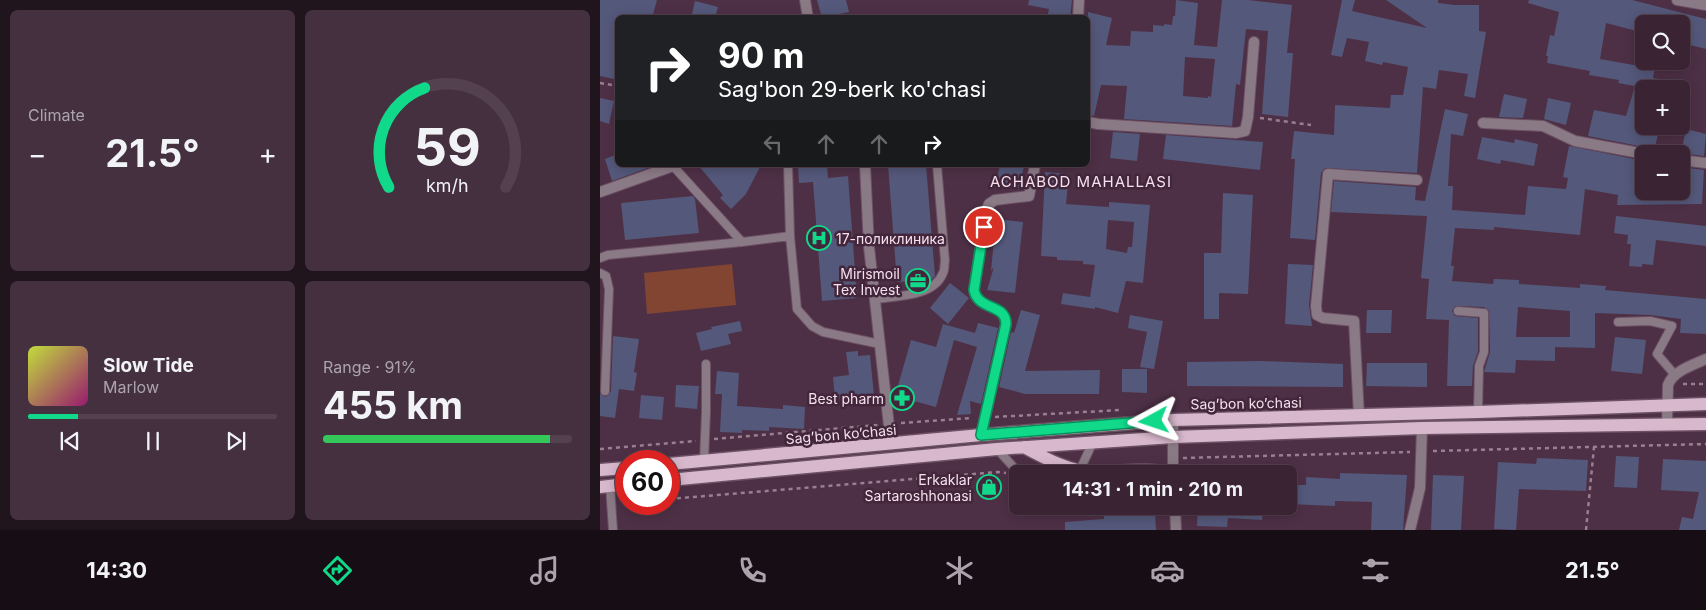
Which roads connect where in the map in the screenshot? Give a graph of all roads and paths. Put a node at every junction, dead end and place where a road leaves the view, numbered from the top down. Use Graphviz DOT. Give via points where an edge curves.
graph roads {
  1 [pos="805,0"];
  2 [pos="1079,0"];
  3 [pos="1677,0"];
  4 [pos="1706,5"];
  5 [pos="808,15"];
  6 [pos="1078,15"];
  7 [pos="1254,42"];
  8 [pos="600,83"];
  9 [pos="615,86"];
  10 [pos="1248,117"];
  11 [pos="1090,122"];
  12 [pos="1483,123"];
  13 [pos="1311,125"];
  14 [pos="1635,152"];
  15 [pos="1690,161"];
  16 [pos="1706,163"];
  17 [pos="672,167"];
  18 [pos="676,167"];
  19 [pos="788,167"];
  20 [pos="865,167"];
  21 [pos="937,167"];
  22 [pos="1035,167"];
  23 [pos="1417,180"];
  24 [pos="600,192"];
  25 [pos="790,236"];
  26 [pos="742,242"];
  27 [pos="600,258"];
  28 [pos="600,273"];
  29 [pos="875,299"];
  30 [pos="1458,312"];
  31 [pos="1618,322"];
  32 [pos="880,344"];
  33 [pos="1706,360"];
  34 [pos="706,364"];
  35 [pos="1675,375"];
  36 [pos="1706,384"];
  37 [pos="1668,385"];
  38 [pos="605,391"];
  39 [pos="1706,404"];
  40 [pos="1666,405"];
  41 [pos="1478,412"];
  42 [pos="1359,416"];
  43 [pos="1173,420"];
  44 [pos="1667,424"];
  45 [pos="1706,424"];
  46 [pos="1422,428"];
  47 [pos="981,435"];
  48 [pos="1173,437"];
  49 [pos="1093,442"];
  50 [pos="891,444"];
  51 [pos="1706,444"];
  52 [pos="1024,447"];
  53 [pos="1594,447"];
  54 [pos="998,450"];
  55 [pos="1422,451"];
  56 [pos="1173,458"];
  57 [pos="704,461"];
  58 [pos="680,463"];
  59 [pos="1012,465"];
  60 [pos="1060,465"];
  61 [pos="1082,465"];
  62 [pos="1173,465"];
  63 [pos="615,469"];
  64 [pos="600,470"];
  65 [pos="1009,474"];
  66 [pos="680,479"];
  67 [pos="605,486"];
  68 [pos="680,498"];
  69 [pos="1175,515"];
  70 [pos="613,530"];
  71 [pos="1176,530"];
  72 [pos="1410,530"];
  73 [pos="1586,530"];
  1 -- 5 [label="street"];
  2 -- 6 [label="street"];
  3 -- 4 [label="street"];
  7 -- 10 [label="street"];
  8 -- 9 [label="path"];
  10 -- 11 [label="street" via="1245,131 1236,133"];
  10 -- 13 [label="path"];
  12 -- 14 [label="street" via="1543,126 1575,141"];
  15 -- 16 [label="street"];
  17 -- 24 [label="street"];
  18 -- 26 [label="lane"];
  19 -- 25 [label="lane"];
  20 -- 29 [label="street"];
  21 -- 29 [label="lane" via="945,261 943,274 934,286 919,293"];
  22 -- 47 [label="street" via="1029,196 995,200 986,211 975,297 1002,312 1006,324"];
  23 -- 42 [label="street" via="1328,174 1317,315 1354,320"];
  25 -- 26 [label="lane"];
  25 -- 32 [label="lane" via="795,298 797,309 804,318 823,332"];
  26 -- 27 [label="lane"];
  28 -- 38 [label="lane" via="606,276 609,289"];
  29 -- 32 [label="street"];
  30 -- 41 [label="lane" via="1484,314"];
  31 -- 35 [label="lane" via="1650,321 1672,326 1657,354"];
  32 -- 50 [label="street"];
  33 -- 35 [label="street"];
  34 -- 57 [label="lane"];
  35 -- 37 [label="street"];
  36 -- 37 [label="path"];
  37 -- 40 [label="street"];
  39 -- 40 [label="main road, Sag’bon ko’chasi"];
  40 -- 41 [label="main road, Sag’bon ko’chasi"];
  40 -- 44 [label="street"];
  41 -- 42 [label="main road, Sag’bon ko’chasi"];
  42 -- 43 [label="main road, Sag’bon ko’chasi"];
  43 -- 47 [label="main road, Sag’bon ko’chasi"];
  43 -- 48 [label="street"];
  44 -- 45 [label="main road"];
  44 -- 46 [label="main road"];
  46 -- 48 [label="main road"];
  46 -- 55 [label="street"];
  47 -- 50 [label="main road, Sag’bon ko’chasi"];
  48 -- 49 [label="main road"];
  48 -- 56 [label="street"];
  49 -- 52 [label="main road"];
  49 -- 61 [label="lane"];
  50 -- 57 [label="main road, Sag’bon ko’chasi"];
  51 -- 53 [label="path"];
  52 -- 54 [label="main road"];
  52 -- 60 [label="main road"];
  53 -- 55 [label="path"];
  53 -- 73 [label="path"];
  54 -- 59 [label="lane"];
  54 -- 66 [label="main road"];
  55 -- 56 [label="path"];
  55 -- 72 [label="street" via="1420,488"];
  56 -- 62 [label="street"];
  57 -- 58 [label="main road, Sag’bon ko’chasi"];
  63 -- 64 [label="main road"];
  65 -- 68 [label="path" via="998,472"];
  67 -- 70 [label="lane"];
  69 -- 71 [label="street"];
}
